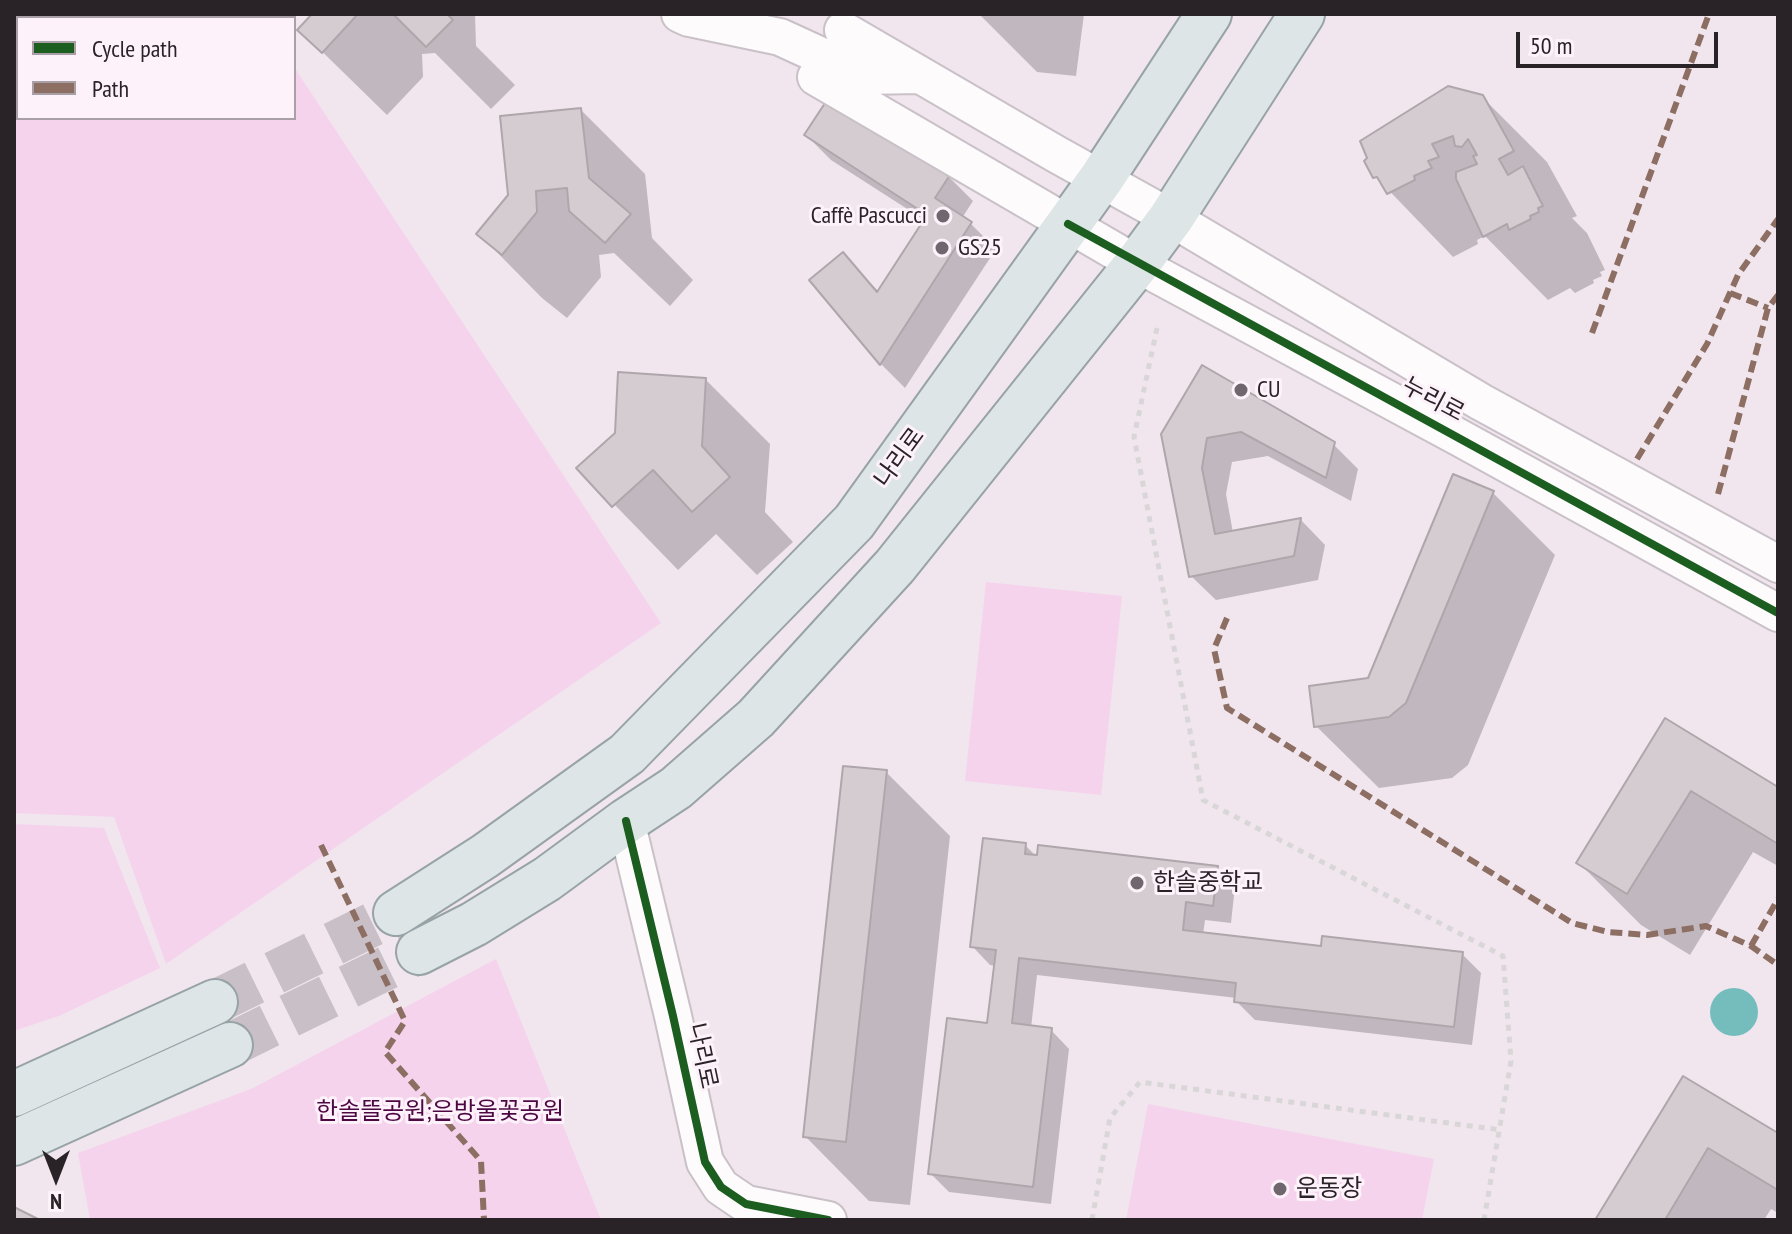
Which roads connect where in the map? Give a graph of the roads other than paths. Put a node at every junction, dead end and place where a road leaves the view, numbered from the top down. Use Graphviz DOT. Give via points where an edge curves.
graph roads {
  1 [pos="680,14"];
  2 [pos="1209,14"];
  3 [pos="1302,14"];
  4 [pos="843,30"];
  5 [pos="920,75"];
  6 [pos="865,76"];
  7 [pos="816,77"];
  8 [pos="897,124"];
  9 [pos="1101,179"];
  10 [pos="1171,218"];
  11 [pos="1068,224"];
  12 [pos="1137,264"];
  13 [pos="1778,564"];
  14 [pos="1778,613"];
  15 [pos="626,821"];
  16 [pos="396,913"];
  17 [pos="419,952"];
  18 [pos="215,1002"];
  19 [pos="230,1045"];
  20 [pos="14,1094"];
  21 [pos="14,1143"];
  22 [pos="828,1220"];
  1 -- 6 [label="street" via="780,37"];
  2 -- 9 [label="main road, 나리로"];
  3 -- 10 [label="main road"];
  4 -- 5 [label="street, 누리로"];
  5 -- 6 [label="street"];
  5 -- 9 [label="street, 누리로"];
  6 -- 8 [label="street"];
  7 -- 8 [label="street, 누리로"];
  8 -- 11 [label="street, 누리로"];
  9 -- 10 [label="street, 누리로"];
  9 -- 11 [label="main road, 나리로"];
  10 -- 12 [label="main road"];
  10 -- 13 [label="street, 누리로" via="1481,402"];
  11 -- 12 [label="street, 누리로"];
  11 -- 16 [label="main road, 나리로" via="854,522 708,674 627,754"];
  12 -- 14 [label="street, 누리로"];
  12 -- 15 [label="main road" via="895,566 756,718 676,788"];
  15 -- 17 [label="main road" via="547,879"];
  15 -- 22 [label="street, 나리로" via="705,1162 721,1187 746,1204"];
  18 -- 20 [label="main road"];
  19 -- 21 [label="main road"];
}
